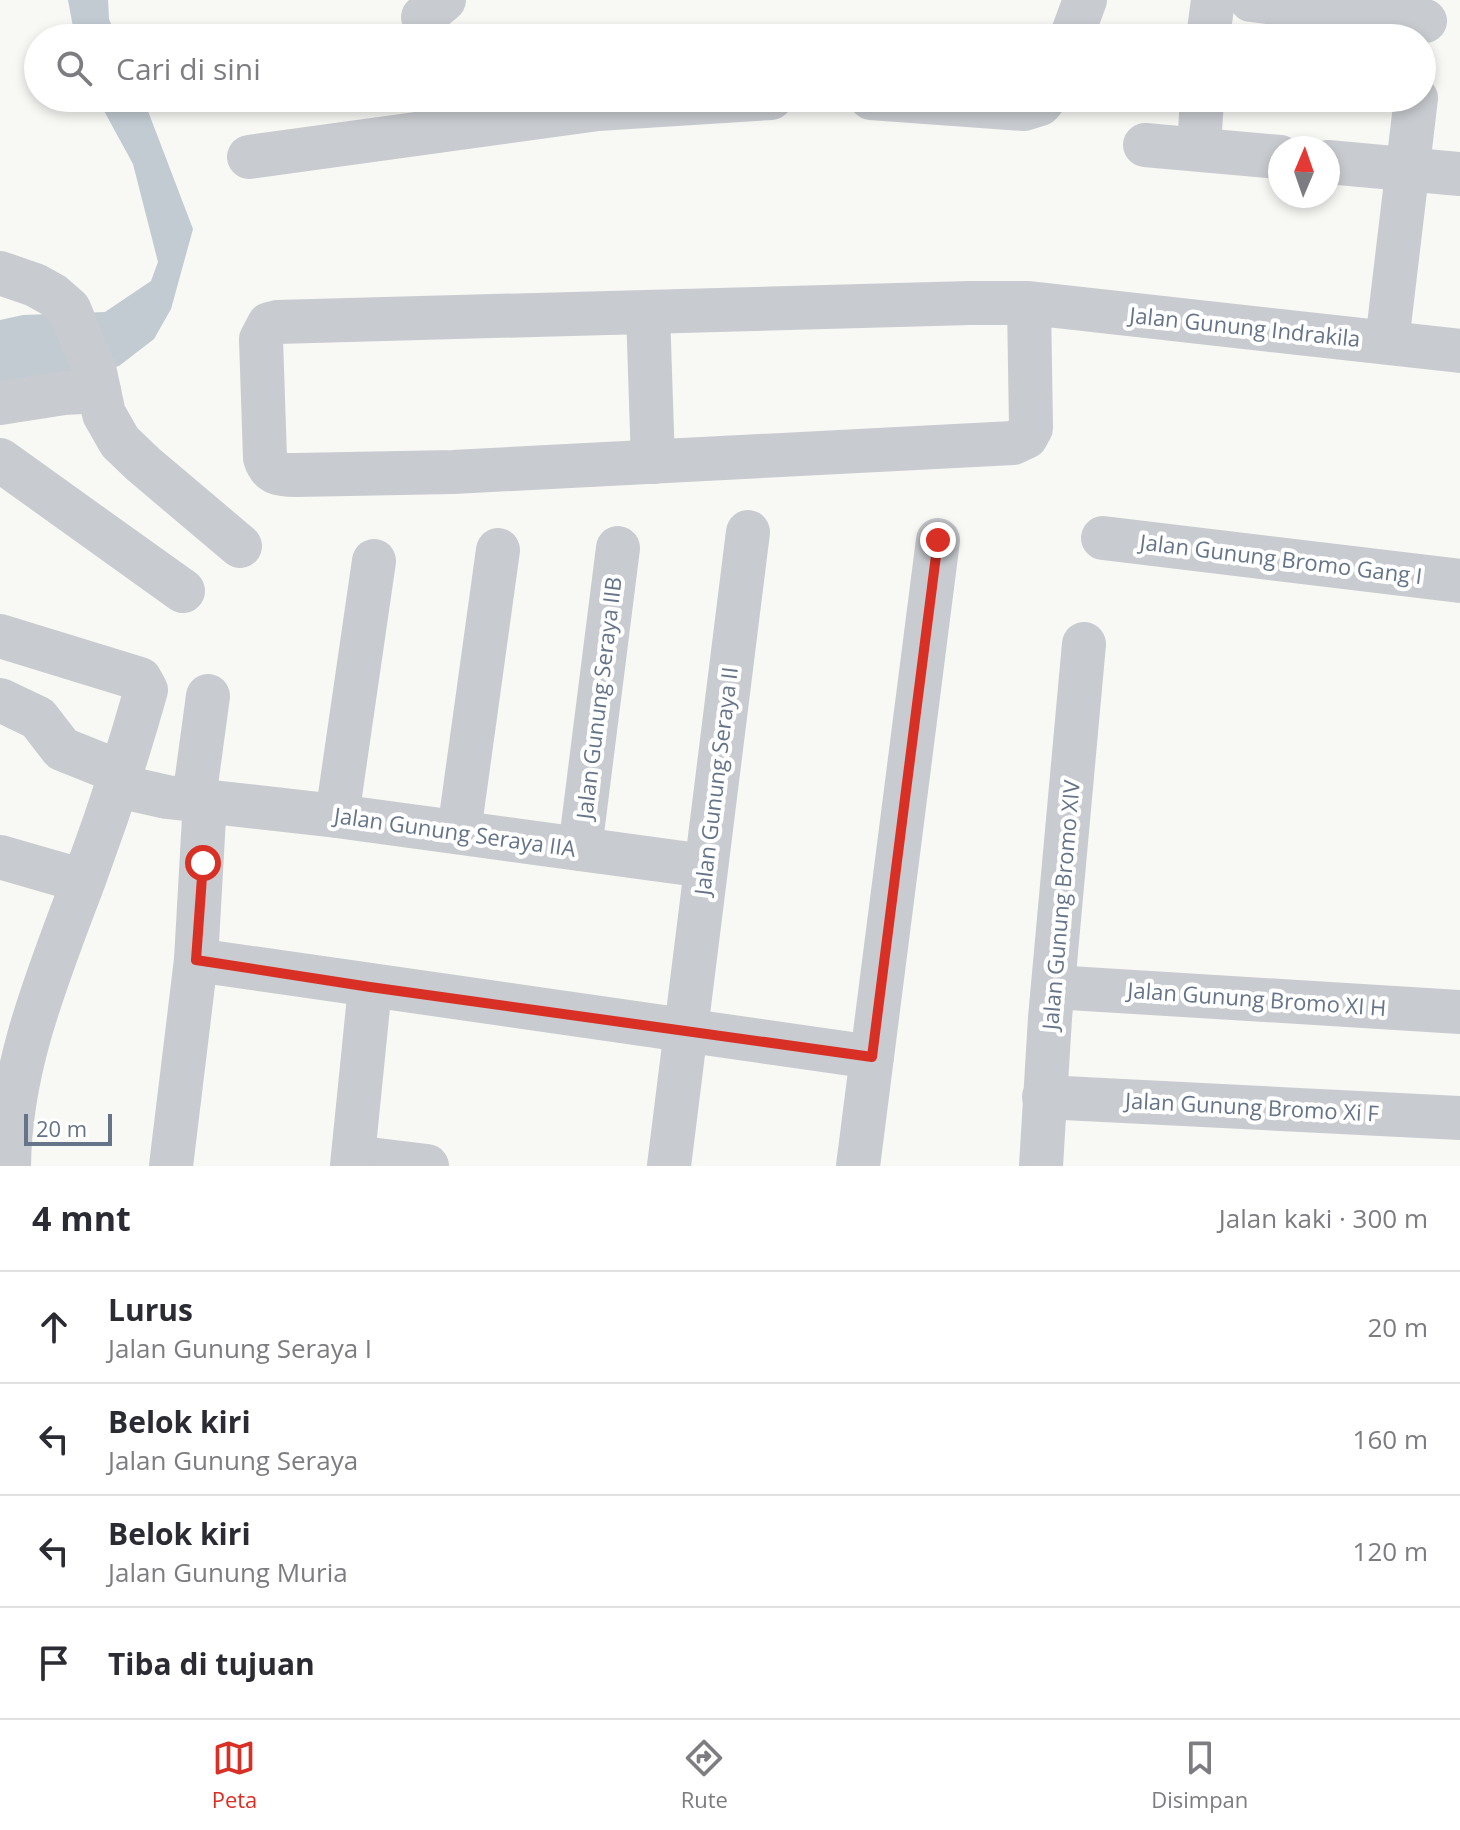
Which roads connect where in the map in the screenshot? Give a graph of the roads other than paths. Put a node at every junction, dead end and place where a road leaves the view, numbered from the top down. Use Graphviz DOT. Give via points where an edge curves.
graph roads {
  1 [pos="1085,0"];
  2 [pos="1213,0"];
  3 [pos="1251,0"];
  4 [pos="1076,24"];
  5 [pos="1210,24"];
  6 [pos="1425,24"];
  7 [pos="576,112"];
  8 [pos="1201,112"];
  9 [pos="1414,112"];
  10 [pos="1145,145"];
  11 [pos="1199,149"];
  12 [pos="1268,156"];
  13 [pos="249,157"];
  14 [pos="1340,163"];
  15 [pos="1408,170"];
  16 [pos="1460,174"];
  17 [pos="0,273"];
  18 [pos="1029,303"];
  19 [pos="648,312"];
  20 [pos="1387,342"];
  21 [pos="1460,351"];
  22 [pos="97,382"];
  23 [pos="0,403"];
  24 [pos="0,460"];
  25 [pos="653,462"];
  26 [pos="748,532"];
  27 [pos="1103,538"];
  28 [pos="938,540"];
  29 [pos="240,546"];
  30 [pos="618,548"];
  31 [pos="498,550"];
  32 [pos="374,561"];
  33 [pos="1460,581"];
  34 [pos="183,591"];
  35 [pos="0,636"];
  36 [pos="1084,644"];
  37 [pos="208,696"];
  38 [pos="0,700"];
  39 [pos="120,780"];
  40 [pos="200,800"];
  41 [pos="337,816"];
  42 [pos="459,832"];
  43 [pos="580,849"];
  44 [pos="0,857"];
  45 [pos="705,866"];
  46 [pos="83,881"];
  47 [pos="196,960"];
  48 [pos="370,987"];
  49 [pos="1053,987"];
  50 [pos="1460,1012"];
  51 [pos="686,1031"];
  52 [pos="872,1057"];
  53 [pos="1044,1097"];
  54 [pos="1460,1118"];
  55 [pos="352,1162"];
  56 [pos="9,1166"];
  57 [pos="171,1166"];
  58 [pos="427,1166"];
  59 [pos="669,1166"];
  60 [pos="858,1166"];
  61 [pos="1041,1166"];
  1 -- 4 [label="street"];
  2 -- 5 [label="street"];
  3 -- 6 [label="street"];
  7 -- 13 [label="street"];
  8 -- 11 [label="street"];
  9 -- 15 [label="street"];
  10 -- 11 [label="street"];
  11 -- 12 [label="street"];
  14 -- 15 [label="street"];
  15 -- 16 [label="street"];
  15 -- 20 [label="street"];
  17 -- 22 [label="street" via="35,285 69,309"];
  18 -- 19 [label="street, Jalan Gunung Indrakila"];
  18 -- 20 [label="street, Jalan Gunung Indrakila"];
  18 -- 25 [label="street" via="1031,428 1013,443"];
  19 -- 25 [label="street"];
  19 -- 25 [label="street, Jalan Gunung Indrakila" via="269,324 261,339 265,458 268,468 279,475"];
  20 -- 21 [label="street, Jalan Gunung Indrakila"];
  22 -- 23 [label="street"];
  22 -- 29 [label="street" via="104,414 120,442"];
  24 -- 34 [label="street"];
  26 -- 45 [label="street, Jalan Gunung Seraya II"];
  27 -- 33 [label="street, Jalan Gunung Bromo Gang I"];
  28 -- 52 [label="street"];
  30 -- 43 [label="street, Jalan Gunung Seraya IIB"];
  31 -- 42 [label="street"];
  32 -- 41 [label="street"];
  35 -- 39 [label="street" via="144,682"];
  36 -- 49 [label="street, Jalan Gunung Bromo XIV"];
  37 -- 40 [label="street"];
  38 -- 39 [label="street, Jalan Gunung Seraya IIA" via="38,718 62,749"];
  39 -- 40 [label="street, Jalan Gunung Seraya IIA"];
  39 -- 46 [label="street"];
  40 -- 41 [label="street, Jalan Gunung Seraya IIA"];
  40 -- 47 [label="street"];
  41 -- 42 [label="street, Jalan Gunung Seraya IIA"];
  42 -- 43 [label="street, Jalan Gunung Seraya IIA"];
  43 -- 45 [label="street, Jalan Gunung Seraya IIA"];
  44 -- 46 [label="street"];
  45 -- 51 [label="street, Jalan Gunung Seraya II"];
  46 -- 56 [label="street" via="21,1061 9,1129"];
  47 -- 48 [label="street"];
  47 -- 57 [label="street"];
  48 -- 51 [label="street"];
  48 -- 55 [label="street"];
  49 -- 50 [label="street, Jalan Gunung Bromo XI H"];
  49 -- 53 [label="street, Jalan Gunung Bromo XIV"];
  51 -- 52 [label="street"];
  51 -- 59 [label="street, Jalan Gunung Seraya II"];
  52 -- 60 [label="street"];
  53 -- 54 [label="street, Jalan Gunung Bromo Xi F"];
  53 -- 61 [label="street, Jalan Gunung Bromo XIV"];
  55 -- 58 [label="street"];
}
